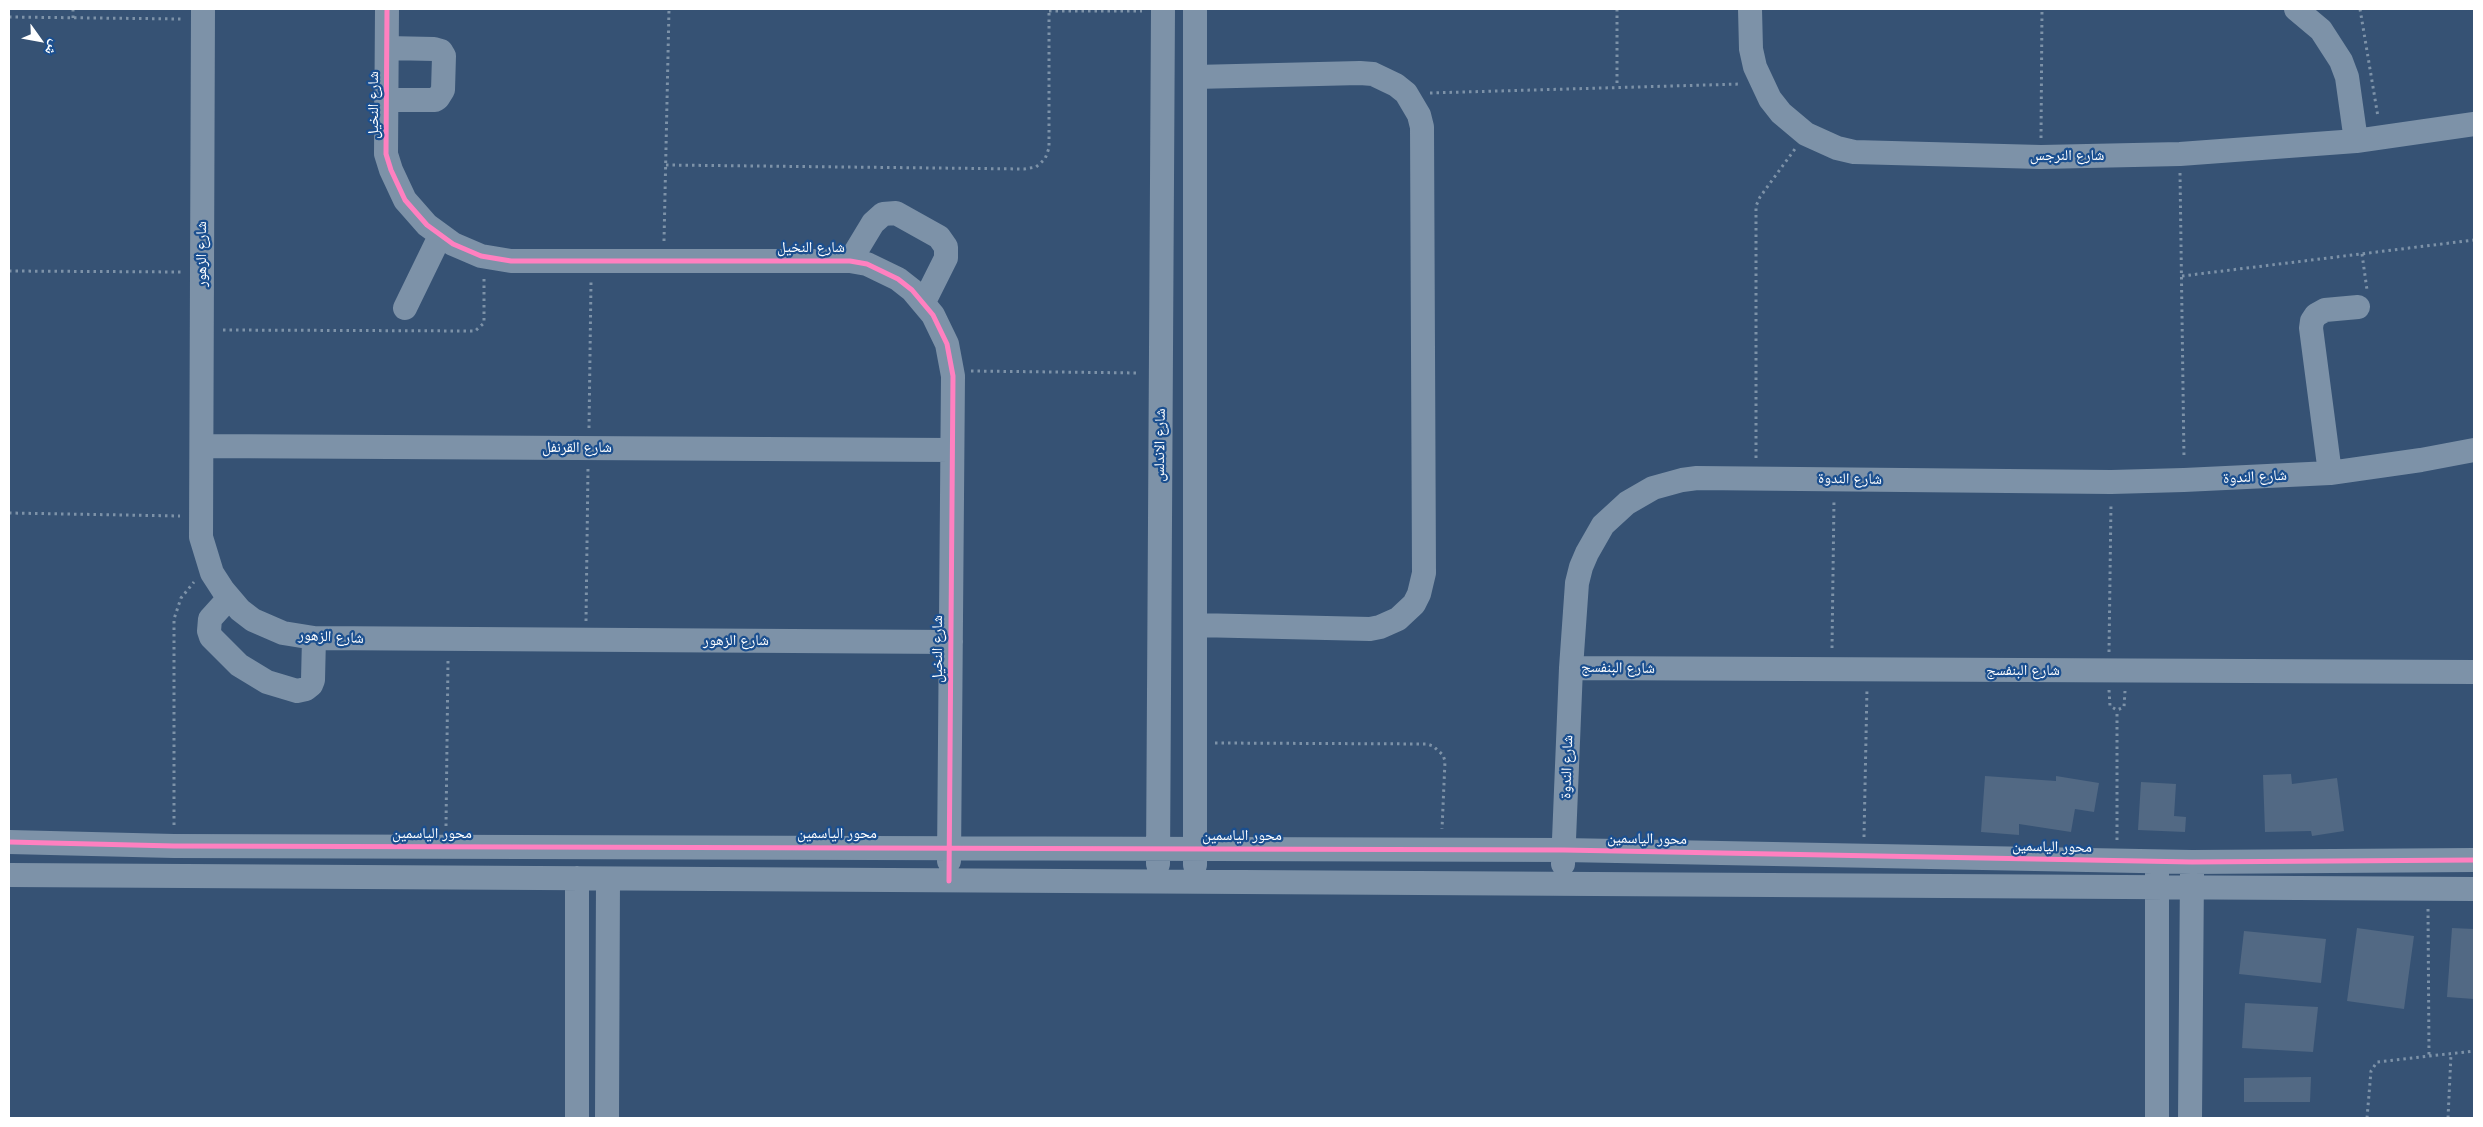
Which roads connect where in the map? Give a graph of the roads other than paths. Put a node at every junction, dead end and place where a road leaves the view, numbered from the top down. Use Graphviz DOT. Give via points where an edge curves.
graph roads {
  1 [pos="387,9"];
  2 [pos="1195,9"];
  3 [pos="1750,9"];
  4 [pos="2296,9"];
  5 [pos="1162,10"];
  6 [pos="203,14"];
  7 [pos="387,48"];
  8 [pos="1195,76"];
  9 [pos="386,100"];
  10 [pos="2474,124"];
  11 [pos="2356,141"];
  12 [pos="440,236"];
  13 [pos="850,261"];
  14 [pos="924,302"];
  15 [pos="2358,307"];
  16 [pos="405,308"];
  17 [pos="202,446"];
  18 [pos="952,450"];
  19 [pos="2474,450"];
  20 [pos="2330,473"];
  21 [pos="229,598"];
  22 [pos="1195,625"];
  23 [pos="314,638"];
  24 [pos="951,642"];
  25 [pos="1571,668"];
  26 [pos="2474,672"];
  27 [pos="9,842"];
  28 [pos="950,847"];
  29 [pos="1158,848"];
  30 [pos="1195,848"];
  31 [pos="1564,850"];
  32 [pos="2474,860"];
  33 [pos="2157,861"];
  34 [pos="2192,862"];
  35 [pos="9,875"];
  36 [pos="577,878"];
  37 [pos="608,879"];
  38 [pos="949,881"];
  39 [pos="1195,881"];
  40 [pos="1158,882"];
  41 [pos="1563,884"];
  42 [pos="2157,887"];
  43 [pos="2192,887"];
  44 [pos="2474,889"];
  45 [pos="577,1118"];
  46 [pos="608,1118"];
  47 [pos="2157,1118"];
  48 [pos="2190,1118"];
  1 -- 7 [label="street, شارع النخيل"];
  2 -- 8 [label="street"];
  3 -- 11 [label="street, شارع النرجس" via="1751,50 1761,83 1781,113 1806,134 1854,152 2041,156 2180,154"];
  4 -- 11 [label="street" via="2321,30 2341,60 2347,77"];
  5 -- 29 [label="street, شارع الاندلس"];
  6 -- 17 [label="street, شارع الزهور"];
  7 -- 9 [label="street, شارع النخيل"];
  7 -- 9 [label="street" via="434,49 444,56 443,90 438,98"];
  8 -- 22 [label="street"];
  8 -- 22 [label="street" via="1360,73 1385,79 1406,94 1416,109 1422,127 1424,572 1414,604 1398,619 1380,627"];
  9 -- 12 [label="street, شارع النخيل" via="386,154 391,170 406,200"];
  10 -- 11 [label="street, شارع النرجس"];
  12 -- 13 [label="street, شارع النخيل" via="466,251 511,261"];
  12 -- 16 [label="street"];
  13 -- 14 [label="street, شارع النخيل" via="867,264 898,279"];
  13 -- 14 [label="street" via="873,223 883,214 896,213 939,237 946,247 946,258"];
  14 -- 18 [label="street, شارع النخيل" via="941,329 952,370"];
  15 -- 20 [label="street" via="2325,310 2312,321"];
  17 -- 18 [label="street, شارع القرنفل"];
  17 -- 21 [label="street, شارع الزهور" via="203,549 212,573"];
  18 -- 24 [label="street, شارع النخيل"];
  19 -- 20 [label="street, شارع الندوة"];
  20 -- 25 [label="street, شارع الندوة" via="2111,482 1697,478 1667,483 1639,494 1614,513 1594,538 1577,583"];
  21 -- 23 [label="street, شارع الزهور" via="253,620 267,627"];
  21 -- 23 [label="street" via="210,619 211,637 239,665 267,682 297,691 311,686"];
  22 -- 30 [label="street"];
  23 -- 24 [label="street, شارع الزهور"];
  24 -- 28 [label="street, شارع النخيل"];
  25 -- 26 [label="street, شارع البنفسج"];
  25 -- 31 [label="street, شارع الندوة"];
  27 -- 28 [label="street, محور الياسمين" via="174,846"];
  28 -- 29 [label="street, محور الياسمين"];
  28 -- 38 [label="street, شارع النخيل"];
  29 -- 30 [label="street, محور الياسمين"];
  29 -- 40 [label="street, شارع الاندلس"];
  30 -- 31 [label="street, محور الياسمين"];
  30 -- 39 [label="street"];
  31 -- 33 [label="street, محور الياسمين"];
  31 -- 41 [label="street, شارع الندوة"];
  32 -- 34 [label="street, محور الياسمين"];
  33 -- 34 [label="street, محور الياسمين"];
  33 -- 42 [label="street"];
  34 -- 43 [label="street"];
  35 -- 36 [label="street"];
  36 -- 37 [label="street"];
  36 -- 45 [label="street"];
  37 -- 38 [label="street"];
  37 -- 46 [label="street"];
  38 -- 40 [label="street"];
  39 -- 40 [label="street"];
  39 -- 41 [label="street"];
  41 -- 42 [label="street"];
  42 -- 43 [label="street"];
  42 -- 47 [label="street"];
  43 -- 44 [label="street"];
  43 -- 48 [label="street"];
}
